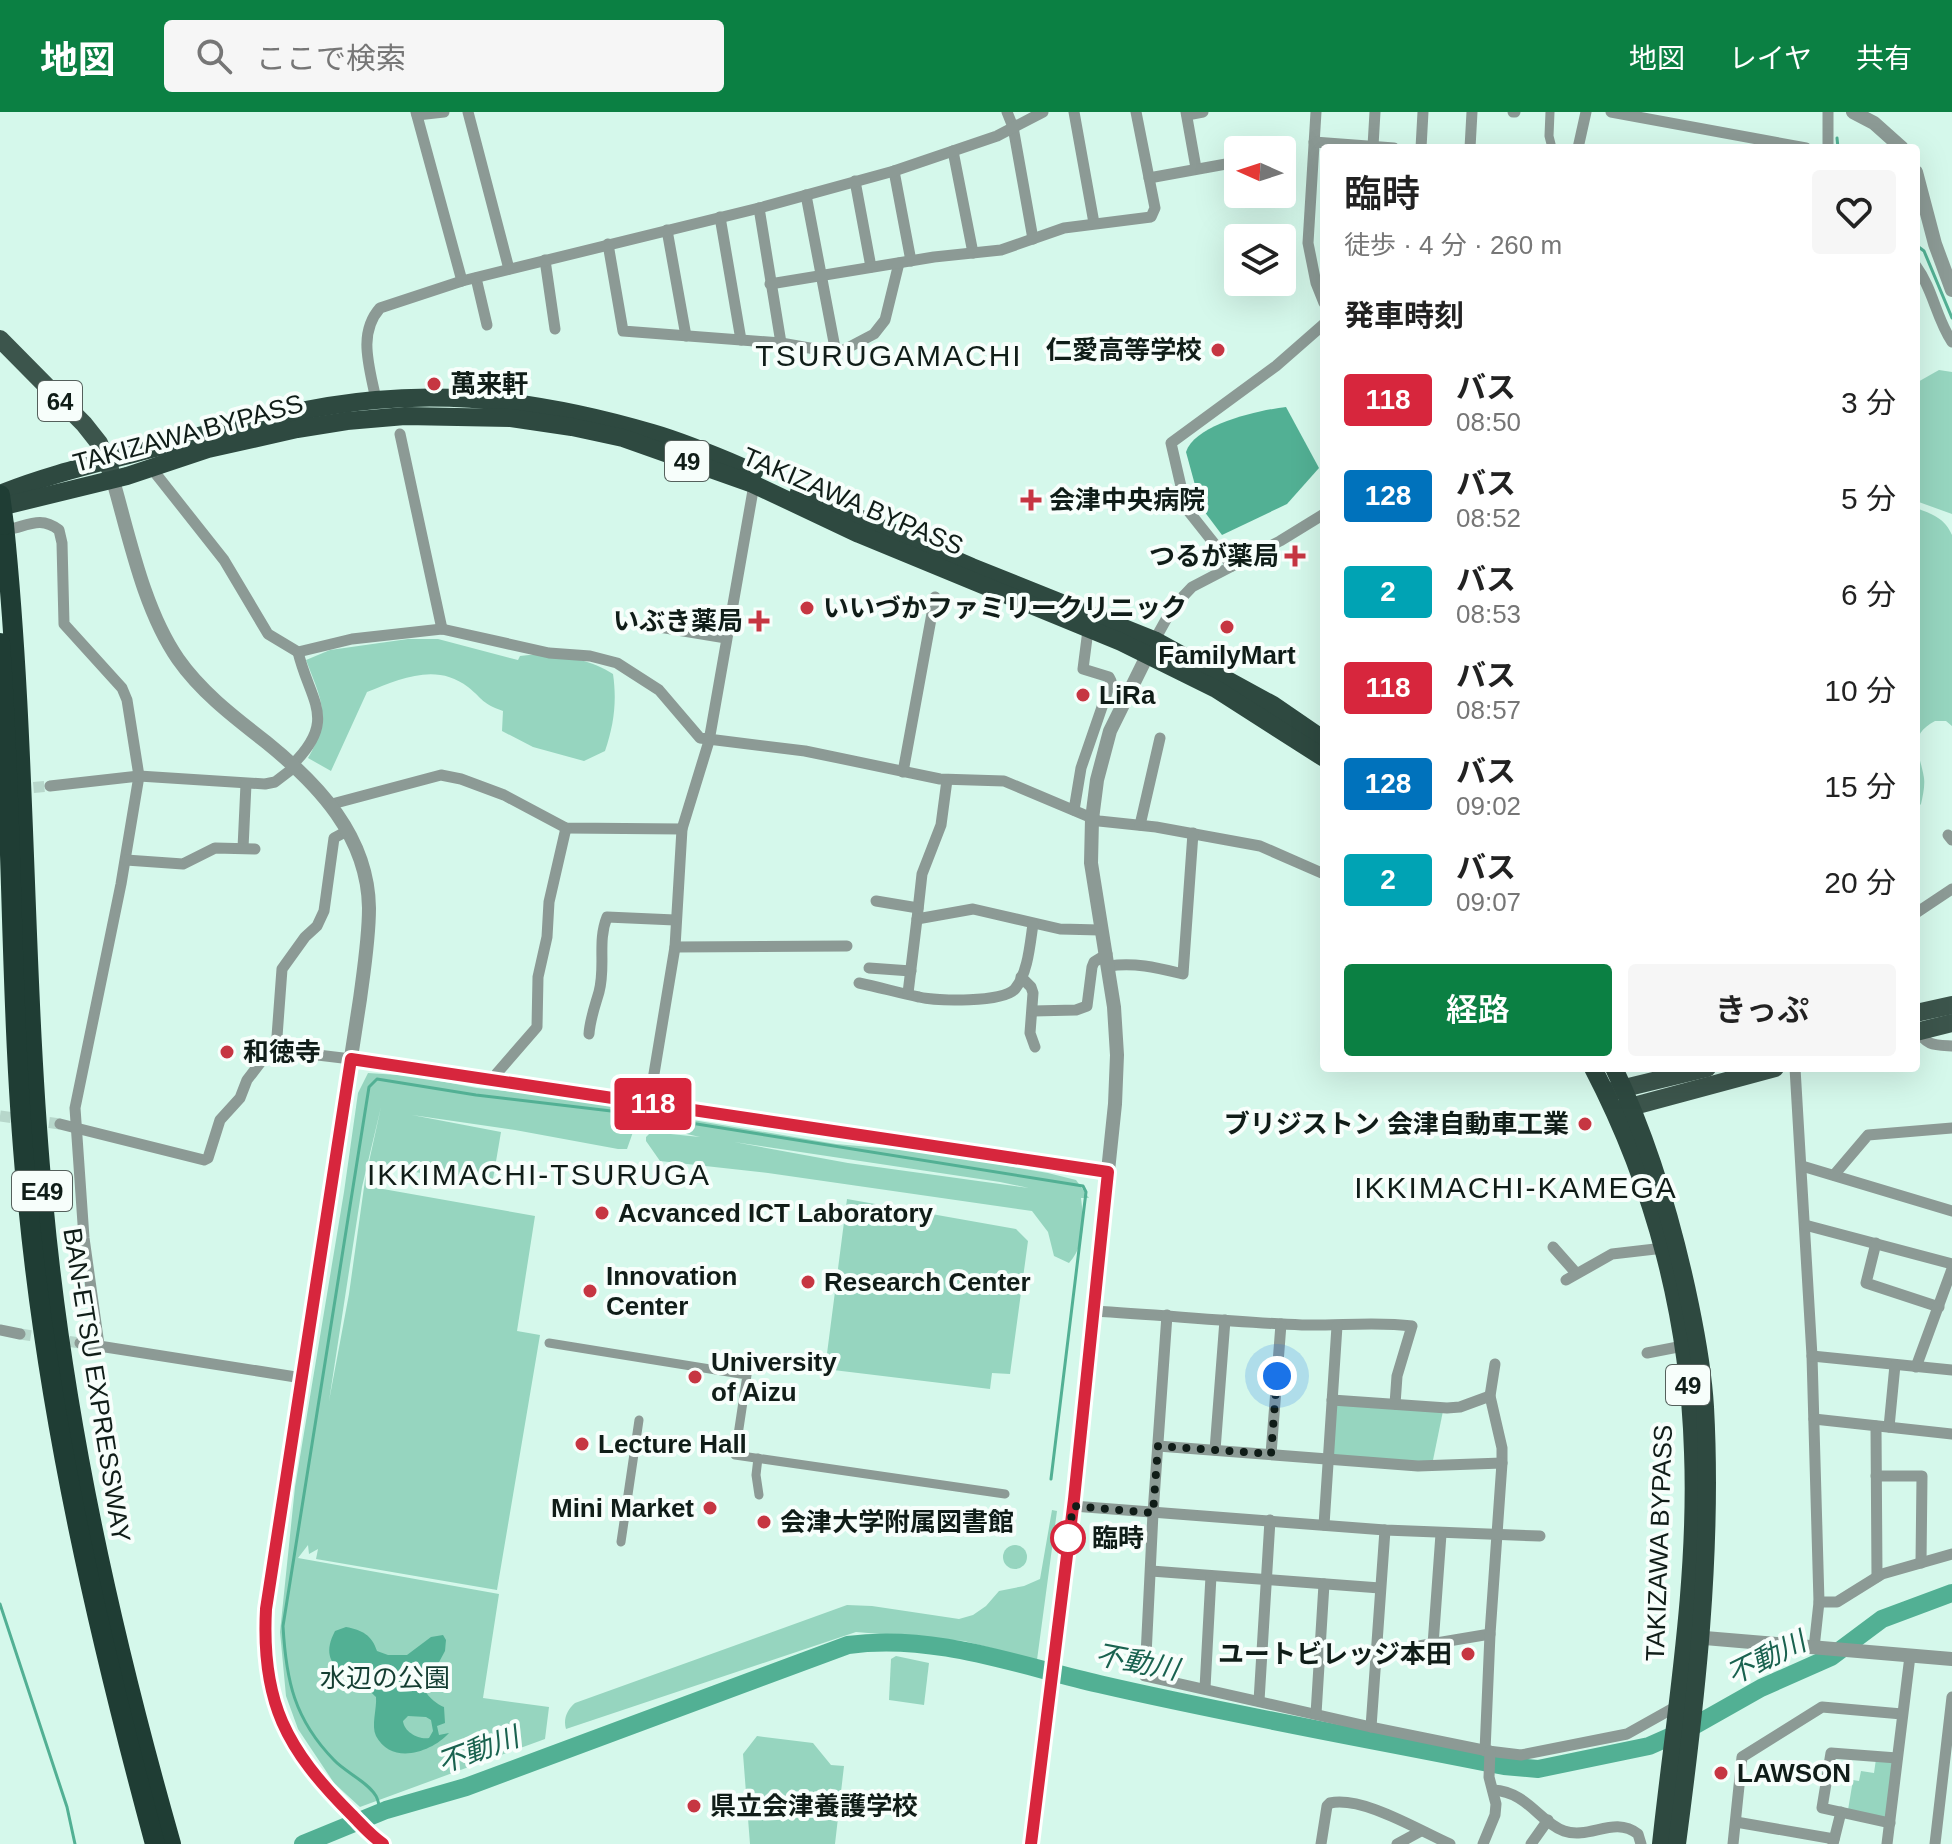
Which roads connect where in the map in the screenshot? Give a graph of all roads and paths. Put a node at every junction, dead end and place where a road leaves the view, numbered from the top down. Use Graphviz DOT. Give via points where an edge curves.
graph roads {
  1 [pos="444,112"];
  2 [pos="468,112"];
  3 [pos="1007,112"];
  4 [pos="1043,112"];
  5 [pos="1074,112"];
  6 [pos="1136,112"];
  7 [pos="1203,112"];
  8 [pos="1316,112"];
  9 [pos="1375,112"];
  10 [pos="1423,112"];
  11 [pos="1472,112"];
  12 [pos="1550,112"];
  13 [pos="1586,112"];
  14 [pos="1611,112"];
  15 [pos="1828,112"];
  16 [pos="1853,112"];
  17 [pos="416,114"];
  18 [pos="1186,114"];
  19 [pos="1634,114"];
  20 [pos="1013,127"];
  21 [pos="1314,142"];
  22 [pos="1344,144"];
  23 [pos="1373,144"];
  24 [pos="1421,144"];
  25 [pos="1470,144"];
  26 [pos="1551,144"];
  27 [pos="1579,144"];
  28 [pos="1786,144"];
  29 [pos="1828,144"];
  30 [pos="1898,144"];
  31 [pos="953,151"];
  32 [pos="1224,164"];
  33 [pos="1196,168"];
  34 [pos="894,171"];
  35 [pos="1149,178"];
  36 [pos="855,181"];
  37 [pos="1920,187"];
  38 [pos="806,195"];
  39 [pos="1311,197"];
  40 [pos="1320,198"];
  41 [pos="759,208"];
  42 [pos="720,217"];
  43 [pos="1094,223"];
  44 [pos="667,230"];
  45 [pos="1033,239"];
  46 [pos="608,244"];
  47 [pos="973,253"];
  48 [pos="1309,254"];
  49 [pos="1320,255"];
  50 [pos="545,260"];
  51 [pos="905,262"];
  52 [pos="871,267"];
  53 [pos="509,269"];
  54 [pos="1920,273"];
  55 [pos="821,275"];
  56 [pos="476,278"];
  57 [pos="462,281"];
  58 [pos="770,284"];
  59 [pos="1952,290"];
  60 [pos="1320,293"];
  61 [pos="487,325"];
  62 [pos="1320,328"];
  63 [pos="555,329"];
  64 [pos="686,336"];
  65 [pos="0,339"];
  66 [pos="741,340"];
  67 [pos="1952,342"];
  68 [pos="781,343"];
  69 [pos="836,353"];
  70 [pos="376,400"];
  71 [pos="400,434"];
  72 [pos="110,470"];
  73 [pos="156,474"];
  74 [pos="755,479"];
  75 [pos="0,495"];
  76 [pos="1320,516"];
  77 [pos="6,520"];
  78 [pos="1232,566"];
  79 [pos="935,597"];
  80 [pos="647,625"];
  81 [pos="442,629"];
  82 [pos="1088,630"];
  83 [pos="726,638"];
  84 [pos="0,643"];
  85 [pos="1151,647"];
  86 [pos="298,652"];
  87 [pos="1320,737"];
  88 [pos="1160,738"];
  89 [pos="709,741"];
  90 [pos="1320,755"];
  91 [pos="294,765"];
  92 [pos="903,772"];
  93 [pos="139,776"];
  94 [pos="947,780"];
  95 [pos="246,784"];
  96 [pos="50,786"];
  97 [pos="332,804"];
  98 [pos="1074,810"];
  99 [pos="1092,819"];
  100 [pos="1140,825"];
  101 [pos="566,828"];
  102 [pos="682,829"];
  103 [pos="347,831"];
  104 [pos="1193,833"];
  105 [pos="126,860"];
  106 [pos="1320,872"];
  107 [pos="1952,889"];
  108 [pos="876,901"];
  109 [pos="1920,910"];
  110 [pos="918,913"];
  111 [pos="675,920"];
  112 [pos="1033,924"];
  113 [pos="1100,930"];
  114 [pos="847,946"];
  115 [pos="675,947"];
  116 [pos="1108,960"];
  117 [pos="869,968"];
  118 [pos="911,971"];
  119 [pos="1021,977"];
  120 [pos="859,983"];
  121 [pos="908,993"];
  122 [pos="1952,1005"];
  123 [pos="1033,1011"];
  124 [pos="1920,1022"];
  125 [pos="1952,1023"];
  126 [pos="1920,1024"];
  127 [pos="1920,1031"];
  128 [pos="589,1034"];
  129 [pos="1952,1046"];
  130 [pos="1035,1047"];
  131 [pos="276,1050"];
  132 [pos="351,1059"];
  133 [pos="1597,1072"];
  134 [pos="1614,1072"];
  135 [pos="1690,1072"];
  136 [pos="1760,1072"];
  137 [pos="1795,1072"];
  138 [pos="496,1081"];
  139 [pos="1615,1090"];
  140 [pos="649,1104"];
  141 [pos="1623,1109"];
  142 [pos="60,1124"];
  143 [pos="76,1127"];
  144 [pos="1952,1128"];
  145 [pos="1802,1166"];
  146 [pos="1108,1172"];
  147 [pos="1834,1175"];
  148 [pos="1952,1211"];
  149 [pos="1805,1225"];
  150 [pos="1876,1243"];
  151 [pos="1553,1247"];
  152 [pos="1664,1248"];
  153 [pos="1952,1267"];
  154 [pos="1939,1307"];
  155 [pos="1094,1311"];
  156 [pos="1167,1315"];
  157 [pos="1225,1320"];
  158 [pos="1281,1324"];
  159 [pos="1337,1326"];
  160 [pos="0,1330"];
  161 [pos="20,1334"];
  162 [pos="80,1343"];
  163 [pos="549,1343"];
  164 [pos="99,1345"];
  165 [pos="1683,1346"];
  166 [pos="1647,1353"];
  167 [pos="1812,1356"];
  168 [pos="1495,1364"];
  169 [pos="1895,1365"];
  170 [pos="1916,1367"];
  171 [pos="1952,1370"];
  172 [pos="302,1378"];
  173 [pos="1490,1396"];
  174 [pos="1332,1400"];
  175 [pos="1395,1404"];
  176 [pos="1814,1419"];
  177 [pos="639,1420"];
  178 [pos="1876,1426"];
  179 [pos="1889,1427"];
  180 [pos="1952,1434"];
  181 [pos="1158,1446"];
  182 [pos="1215,1450"];
  183 [pos="1271,1454"];
  184 [pos="758,1458"];
  185 [pos="1328,1458"];
  186 [pos="1502,1463"];
  187 [pos="1876,1476"];
  188 [pos="1005,1494"];
  189 [pos="759,1495"];
  190 [pos="1073,1506"];
  191 [pos="1153,1513"];
  192 [pos="1270,1520"];
  193 [pos="1324,1525"];
  194 [pos="1385,1530"];
  195 [pos="1441,1534"];
  196 [pos="1496,1535"];
  197 [pos="1540,1536"];
  198 [pos="621,1542"];
  199 [pos="1952,1554"];
  200 [pos="1921,1563"];
  201 [pos="1151,1571"];
  202 [pos="1211,1576"];
  203 [pos="1877,1577"];
  204 [pos="1267,1580"];
  205 [pos="1324,1584"];
  206 [pos="1380,1588"];
  207 [pos="1819,1602"];
  208 [pos="1490,1634"];
  209 [pos="1692,1637"];
  210 [pos="1433,1645"];
  211 [pos="1818,1648"];
  212 [pos="1377,1653"];
  213 [pos="1910,1656"];
  214 [pos="1952,1659"];
  215 [pos="1205,1688"];
  216 [pos="1952,1697"];
  217 [pos="1259,1701"];
  218 [pos="1681,1711"];
  219 [pos="1316,1714"];
  220 [pos="1902,1714"];
  221 [pos="1371,1727"];
  222 [pos="1488,1753"];
  223 [pos="1897,1758"];
  224 [pos="1679,1761"];
  225 [pos="1493,1790"];
  226 [pos="1841,1812"];
  227 [pos="1548,1820"];
  228 [pos="1736,1822"];
  229 [pos="1890,1823"];
  230 [pos="1421,1831"];
  231 [pos="1834,1842"];
  232 [pos="155,1844"];
  233 [pos="171,1844"];
  234 [pos="383,1844"];
  235 [pos="1031,1844"];
  236 [pos="1321,1844"];
  237 [pos="1397,1844"];
  238 [pos="1450,1844"];
  239 [pos="1483,1844"];
  240 [pos="1531,1844"];
  241 [pos="1641,1844"];
  242 [pos="1661,1844"];
  243 [pos="1677,1844"];
  244 [pos="1733,1844"];
  245 [pos="1887,1844"];
  246 [pos="1935,1844"];
  1 -- 17 [label="street"];
  2 -- 53 [label="street"];
  3 -- 20 [label="street"];
  4 -- 20 [label="street"];
  5 -- 43 [label="street"];
  6 -- 35 [label="street"];
  7 -- 18 [label="street"];
  8 -- 21 [label="street"];
  9 -- 23 [label="street"];
  10 -- 24 [label="street"];
  11 -- 25 [label="street"];
  12 -- 26 [label="street"];
  13 -- 27 [label="street"];
  14 -- 19 [label="street"];
  15 -- 29 [label="street"];
  16 -- 30 [label="street"];
  17 -- 57 [label="street"];
  18 -- 33 [label="street"];
  19 -- 28 [label="street"];
  20 -- 31 [label="street"];
  20 -- 45 [label="street"];
  21 -- 22 [label="street"];
  21 -- 39 [label="street"];
  31 -- 34 [label="street"];
  31 -- 47 [label="street"];
  32 -- 33 [label="street"];
  33 -- 35 [label="street"];
  34 -- 36 [label="street"];
  34 -- 51 [label="street"];
  35 -- 43 [label="street" via="1155,208 1151,217"];
  36 -- 38 [label="street"];
  36 -- 52 [label="street"];
  37 -- 59 [label="street"];
  38 -- 41 [label="street"];
  38 -- 55 [label="street"];
  39 -- 40 [label="street"];
  39 -- 48 [label="street"];
  41 -- 42 [label="street"];
  41 -- 58 [label="street"];
  42 -- 44 [label="street"];
  42 -- 66 [label="street"];
  43 -- 45 [label="street"];
  44 -- 46 [label="street"];
  44 -- 64 [label="street"];
  45 -- 47 [label="street"];
  46 -- 50 [label="street"];
  46 -- 64 [label="street" via="623,331"];
  47 -- 51 [label="street"];
  48 -- 49 [label="street"];
  48 -- 60 [label="street"];
  50 -- 53 [label="street"];
  50 -- 63 [label="street"];
  51 -- 52 [label="street"];
  51 -- 69 [label="street" via="880,328"];
  52 -- 55 [label="street"];
  53 -- 56 [label="street"];
  54 -- 67 [label="street"];
  55 -- 58 [label="street"];
  55 -- 69 [label="street"];
  56 -- 57 [label="street"];
  56 -- 61 [label="street"];
  57 -- 70 [label="street" via="380,308 374,315 366,344"];
  58 -- 68 [label="street"];
  62 -- 78 [label="street" via="1171,443 1186,508"];
  64 -- 66 [label="street"];
  65 -- 72 [label="main road, 64" via="84,424"];
  66 -- 68 [label="street"];
  68 -- 69 [label="street"];
  70 -- 72 [label="highway, TAKIZAWA BYPASS / 49" via="284,413"];
  70 -- 74 [label="highway, TAKIZAWA BYPASS / 49" via="497,401 580,415 654,433"];
  71 -- 81 [label="street"];
  72 -- 74 [label="highway, TAKIZAWA BYPASS / 49" via="297,429 432,416 511,418 572,427"];
  72 -- 75 [label="highway, TAKIZAWA BYPASS / 49"];
  72 -- 77 [label="highway, TAKIZAWA BYPASS / 49"];
  72 -- 91 [label="street" via="154,615 177,658 208,694"];
  73 -- 86 [label="street" via="224,560 268,634"];
  74 -- 82 [label="highway, TAKIZAWA BYPASS / 49" via="859,534"];
  74 -- 83 [label="street"];
  74 -- 85 [label="highway, TAKIZAWA BYPASS / 49"];
  75 -- 77 [label="highway, BAN-ETSU EXPRESSWAY / E49, bridge"];
  76 -- 78 [label="street"];
  77 -- 93 [label="street" via="46,521 59,530 64,624 122,688"];
  77 -- 233 [label="highway, BAN-ETSU EXPRESSWAY / E49" via="20,725 31,1056 58,1331 95,1545"];
  78 -- 85 [label="street" via="1192,587 1173,607"];
  79 -- 92 [label="street"];
  80 -- 83 [label="street"];
  81 -- 86 [label="street" via="352,639"];
  81 -- 89 [label="street" via="617,663 659,690 695,735"];
  82 -- 85 [label="highway, TAKIZAWA BYPASS / 49"];
  82 -- 98 [label="street" via="1083,669 1111,681 1081,768"];
  83 -- 89 [label="street"];
  84 -- 232 [label="highway, BAN-ETSU EXPRESSWAY / E49" via="21,1132 43,1334 80,1546"];
  85 -- 87 [label="highway, TAKIZAWA BYPASS / 49" via="1273,705"];
  85 -- 90 [label="highway, TAKIZAWA BYPASS / 49"];
  85 -- 99 [label="street" via="1110,731"];
  86 -- 91 [label="street" via="319,716 311,744"];
  88 -- 100 [label="street"];
  89 -- 92 [label="street" via="805,751"];
  89 -- 102 [label="street"];
  91 -- 95 [label="street" via="275,782"];
  91 -- 97 [label="street"];
  92 -- 94 [label="street"];
  93 -- 95 [label="street"];
  93 -- 96 [label="street"];
  93 -- 105 [label="street"];
  94 -- 98 [label="street" via="1004,781"];
  94 -- 110 [label="street" via="941,825 922,874"];
  95 -- 105 [label="street" via="249,848 215,848 183,864"];
  97 -- 101 [label="street" via="441,775 504,795"];
  97 -- 103 [label="street"];
  98 -- 99 [label="street"];
  99 -- 100 [label="street"];
  99 -- 113 [label="street" via="1091,863"];
  100 -- 104 [label="street"];
  101 -- 102 [label="street"];
  101 -- 138 [label="street" via="538,977 537,1027 497,1073"];
  102 -- 111 [label="street"];
  103 -- 131 [label="street" via="334,838 324,911 317,926 282,969"];
  103 -- 132 [label="street" via="369,907"];
  104 -- 106 [label="street" via="1260,846"];
  104 -- 116 [label="street" via="1183,974"];
  105 -- 143 [label="street" via="80,1080"];
  107 -- 109 [label="street"];
  108 -- 110 [label="street"];
  110 -- 112 [label="street" via="973,909"];
  110 -- 118 [label="street"];
  111 -- 115 [label="street"];
  111 -- 128 [label="street" via="607,917"];
  112 -- 113 [label="street"];
  112 -- 119 [label="street"];
  113 -- 116 [label="street"];
  114 -- 115 [label="street"];
  115 -- 140 [label="street"];
  116 -- 123 [label="street" via="1094,962 1087,1006"];
  116 -- 146 [label="street" via="1117,1055"];
  117 -- 118 [label="street"];
  118 -- 121 [label="street"];
  119 -- 121 [label="street" via="1015,991 998,998 937,999"];
  119 -- 123 [label="street" via="1031,987"];
  120 -- 121 [label="street"];
  122 -- 124 [label="main road"];
  123 -- 130 [label="street" via="1030,1033"];
  125 -- 126 [label="main road"];
  127 -- 129 [label="street" via="1932,1045"];
  131 -- 132 [label="street"];
  131 -- 143 [label="street" via="267,1054 220,1120 204,1160"];
  132 -- 138 [label="street"];
  132 -- 172 [label="street"];
  133 -- 139 [label="highway, TAKIZAWA BYPASS / 49"];
  134 -- 139 [label="highway, TAKIZAWA BYPASS / 49"];
  135 -- 139 [label="main road"];
  136 -- 141 [label="main road"];
  137 -- 145 [label="street"];
  138 -- 140 [label="street"];
  139 -- 141 [label="highway, TAKIZAWA BYPASS / 49"];
  140 -- 146 [label="street"];
  141 -- 152 [label="highway, TAKIZAWA BYPASS / 49"];
  141 -- 209 [label="highway, TAKIZAWA BYPASS / 49" via="1652,1156 1680,1255 1700,1362 1707,1475"];
  142 -- 143 [label="street"];
  143 -- 164 [label="street"];
  144 -- 147 [label="street" via="1868,1135"];
  145 -- 147 [label="street"];
  145 -- 149 [label="street"];
  146 -- 155 [label="street"];
  147 -- 148 [label="street"];
  149 -- 150 [label="street"];
  149 -- 167 [label="street"];
  150 -- 153 [label="street"];
  150 -- 154 [label="street" via="1866,1283"];
  151 -- 152 [label="street" via="1571,1276 1612,1254"];
  152 -- 165 [label="highway, TAKIZAWA BYPASS / 49"];
  153 -- 154 [label="street"];
  154 -- 170 [label="street"];
  155 -- 156 [label="street"];
  155 -- 190 [label="street"];
  156 -- 157 [label="street"];
  156 -- 181 [label="street"];
  157 -- 158 [label="street"];
  157 -- 182 [label="street"];
  158 -- 159 [label="street"];
  158 -- 183 [label="street"];
  159 -- 174 [label="street"];
  159 -- 175 [label="street" via="1412,1326 1397,1376"];
  160 -- 161 [label="street"];
  162 -- 164 [label="street"];
  163 -- 184 [label="street" via="747,1375 735,1455"];
  164 -- 172 [label="street"];
  165 -- 166 [label="street"];
  165 -- 209 [label="highway, TAKIZAWA BYPASS / 49" via="1693,1455"];
  167 -- 169 [label="street"];
  167 -- 176 [label="street"];
  168 -- 173 [label="street"];
  169 -- 170 [label="street"];
  169 -- 179 [label="street"];
  170 -- 171 [label="street"];
  172 -- 234 [label="street" via="266,1609 266,1663 288,1736 319,1781"];
  173 -- 175 [label="street" via="1460,1407"];
  173 -- 186 [label="street"];
  174 -- 175 [label="street"];
  174 -- 185 [label="street"];
  176 -- 178 [label="street"];
  176 -- 207 [label="street"];
  177 -- 198 [label="street"];
  178 -- 179 [label="street"];
  178 -- 187 [label="street"];
  179 -- 180 [label="street"];
  181 -- 182 [label="street"];
  181 -- 191 [label="street"];
  182 -- 183 [label="street"];
  183 -- 185 [label="street"];
  184 -- 188 [label="street"];
  184 -- 189 [label="street"];
  185 -- 186 [label="street" via="1441,1467"];
  185 -- 193 [label="street"];
  186 -- 196 [label="street"];
  187 -- 200 [label="street" via="1922,1476"];
  187 -- 203 [label="street"];
  190 -- 191 [label="street"];
  190 -- 235 [label="street"];
  191 -- 192 [label="street"];
  191 -- 201 [label="street"];
  192 -- 193 [label="street"];
  192 -- 204 [label="street"];
  193 -- 194 [label="street"];
  194 -- 195 [label="street"];
  194 -- 206 [label="street"];
  195 -- 196 [label="street"];
  195 -- 210 [label="street"];
  196 -- 197 [label="street"];
  196 -- 208 [label="street"];
  199 -- 200 [label="street"];
  200 -- 203 [label="street"];
  201 -- 202 [label="street"];
  201 -- 215 [label="street" via="1145,1676"];
  202 -- 204 [label="street"];
  202 -- 215 [label="street"];
  203 -- 207 [label="street" via="1844,1599"];
  204 -- 205 [label="street"];
  204 -- 217 [label="street"];
  205 -- 206 [label="street"];
  205 -- 219 [label="street"];
  206 -- 212 [label="street"];
  207 -- 211 [label="street"];
  208 -- 210 [label="street"];
  208 -- 222 [label="street"];
  209 -- 211 [label="street"];
  209 -- 218 [label="highway, TAKIZAWA BYPASS / 49"];
  210 -- 212 [label="street"];
  211 -- 213 [label="street"];
  212 -- 221 [label="street"];
  213 -- 214 [label="street"];
  213 -- 220 [label="street"];
  215 -- 217 [label="street"];
  216 -- 246 [label="street"];
  217 -- 219 [label="street"];
  218 -- 222 [label="street" via="1627,1734 1582,1745 1521,1755"];
  218 -- 224 [label="highway, TAKIZAWA BYPASS / 49"];
  219 -- 221 [label="street"];
  220 -- 223 [label="street"];
  220 -- 228 [label="street" via="1822,1707 1742,1757"];
  221 -- 222 [label="street"];
  222 -- 225 [label="street"];
  223 -- 226 [label="street" via="1831,1753 1822,1808"];
  223 -- 229 [label="street"];
  224 -- 242 [label="highway, TAKIZAWA BYPASS / 49"];
  224 -- 243 [label="highway, TAKIZAWA BYPASS / 49"];
  225 -- 227 [label="street" via="1507,1792"];
  225 -- 239 [label="street" via="1495,1815"];
  226 -- 229 [label="street"];
  226 -- 231 [label="street"];
  227 -- 240 [label="street"];
  227 -- 241 [label="street" via="1569,1832 1622,1826 1638,1834"];
  228 -- 231 [label="street"];
  228 -- 244 [label="street"];
  229 -- 245 [label="street"];
  230 -- 236 [label="street" via="1369,1807 1336,1802 1327,1806"];
  230 -- 237 [label="street"];
  230 -- 238 [label="street"];
}
